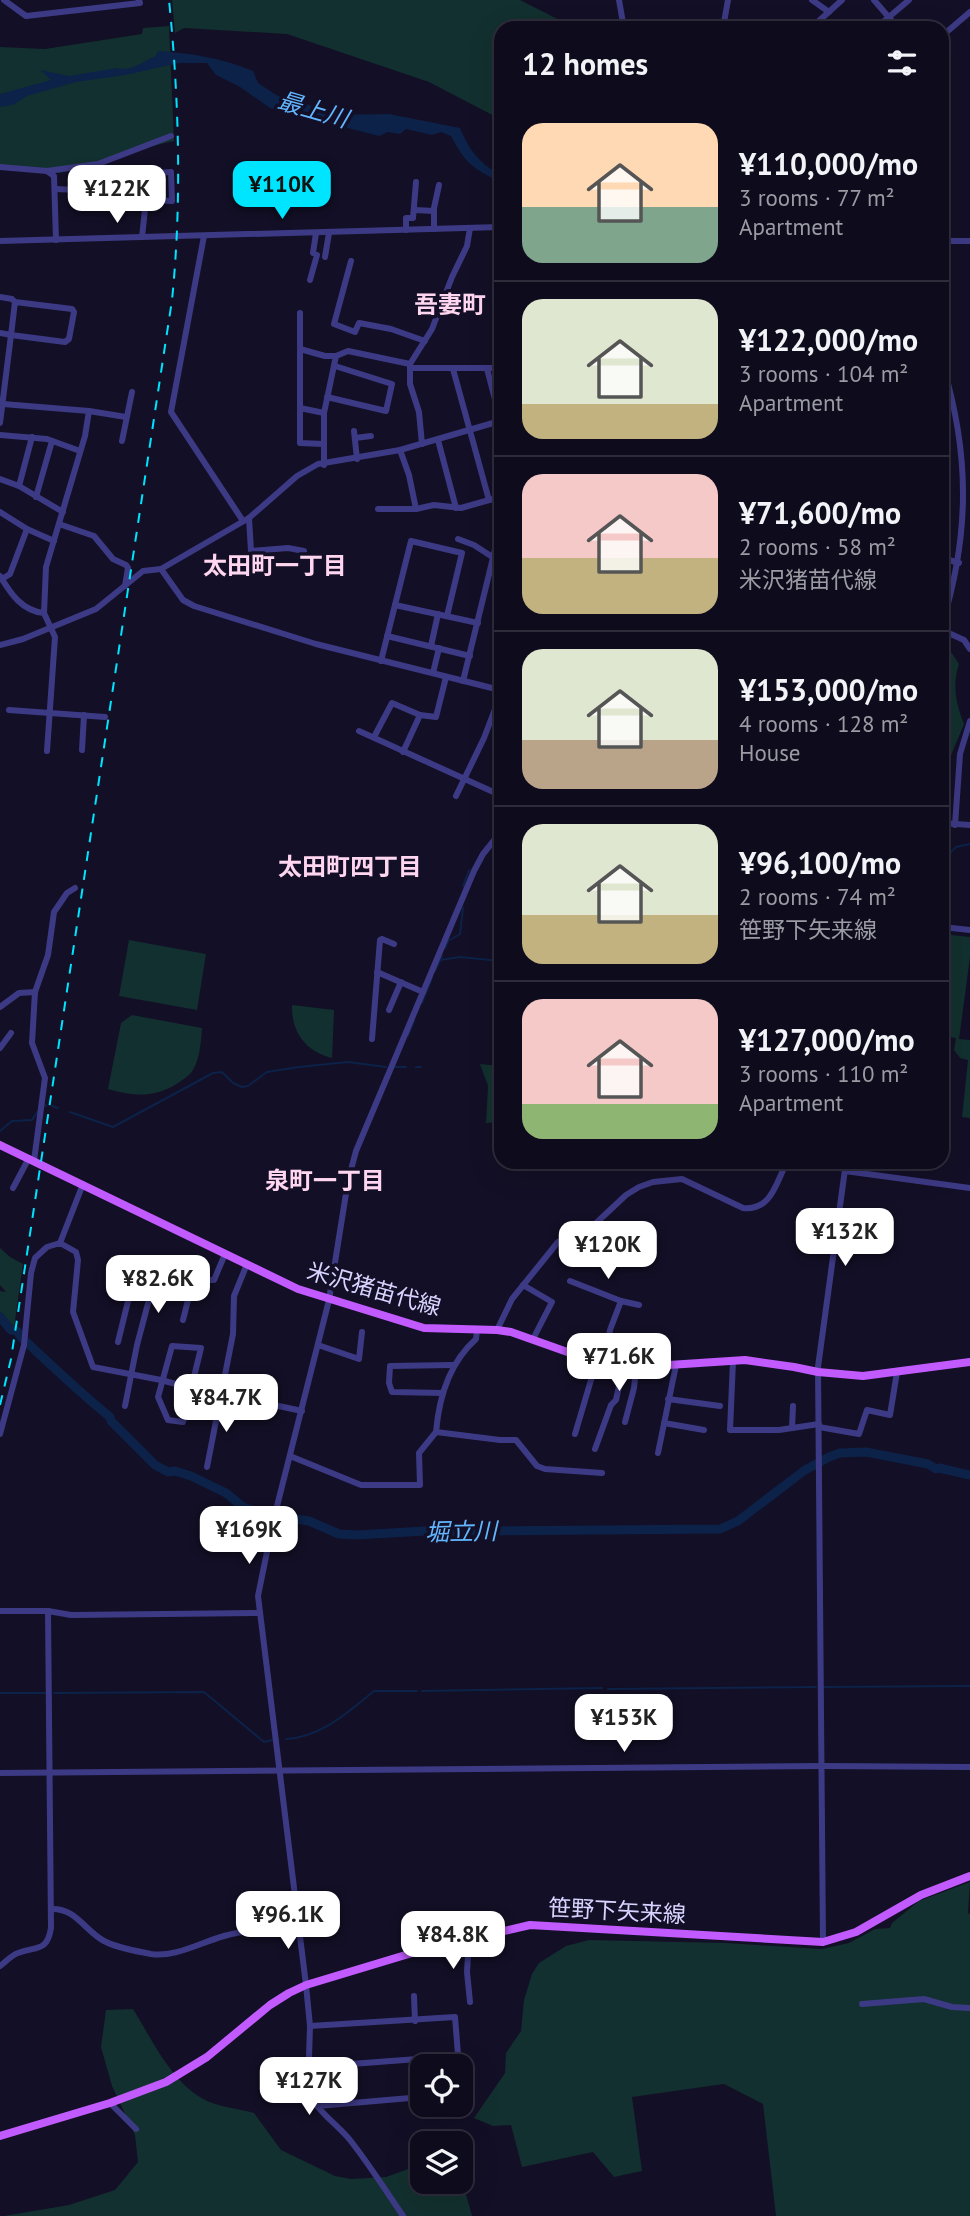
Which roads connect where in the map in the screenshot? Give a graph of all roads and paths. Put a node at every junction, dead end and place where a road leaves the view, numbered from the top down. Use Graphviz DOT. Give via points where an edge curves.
graph roads {
  1 [pos="4,0"];
  2 [pos="139,0"];
  3 [pos="619,0"];
  4 [pos="728,0"];
  5 [pos="812,0"];
  6 [pos="842,0"];
  7 [pos="874,0"];
  8 [pos="909,0"];
  9 [pos="829,12"];
  10 [pos="970,12"];
  11 [pos="889,17"];
  12 [pos="623,21"];
  13 [pos="724,21"];
  14 [pos="819,21"];
  15 [pos="884,21"];
  16 [pos="892,21"];
  17 [pos="949,30"];
  18 [pos="171,136"];
  19 [pos="0,167"];
  20 [pos="47,172"];
  21 [pos="416,182"];
  22 [pos="439,185"];
  23 [pos="56,189"];
  24 [pos="121,194"];
  25 [pos="146,200"];
  26 [pos="414,211"];
  27 [pos="434,211"];
  28 [pos="494,227"];
  29 [pos="470,228"];
  30 [pos="434,229"];
  31 [pos="406,230"];
  32 [pos="316,233"];
  33 [pos="329,233"];
  34 [pos="204,236"];
  35 [pos="142,237"];
  36 [pos="56,240"];
  37 [pos="949,240"];
  38 [pos="0,241"];
  39 [pos="970,242"];
  40 [pos="325,257"];
  41 [pos="351,261"];
  42 [pos="310,280"];
  43 [pos="0,297"];
  44 [pos="15,302"];
  45 [pos="300,313"];
  46 [pos="0,333"];
  47 [pos="11,335"];
  48 [pos="425,341"];
  49 [pos="300,349"];
  50 [pos="336,356"];
  51 [pos="335,366"];
  52 [pos="410,366"];
  53 [pos="494,368"];
  54 [pos="453,369"];
  55 [pos="487,369"];
  56 [pos="949,384"];
  57 [pos="132,392"];
  58 [pos="494,396"];
  59 [pos="327,397"];
  60 [pos="2,400"];
  61 [pos="300,408"];
  62 [pos="89,411"];
  63 [pos="324,413"];
  64 [pos="127,417"];
  65 [pos="494,422"];
  66 [pos="0,424"];
  67 [pos="469,431"];
  68 [pos="0,435"];
  69 [pos="371,436"];
  70 [pos="32,437"];
  71 [pos="438,440"];
  72 [pos="52,441"];
  73 [pos="122,441"];
  74 [pos="324,444"];
  75 [pos="422,444"];
  76 [pos="400,450"];
  77 [pos="80,451"];
  78 [pos="357,458"];
  79 [pos="324,465"];
  80 [pos="0,479"];
  81 [pos="19,486"];
  82 [pos="36,497"];
  83 [pos="494,499"];
  84 [pos="489,500"];
  85 [pos="456,508"];
  86 [pos="378,509"];
  87 [pos="416,509"];
  88 [pos="0,512"];
  89 [pos="63,512"];
  90 [pos="246,519"];
  91 [pos="60,524"];
  92 [pos="27,529"];
  93 [pos="458,539"];
  94 [pos="54,541"];
  95 [pos="304,551"];
  96 [pos="494,559"];
  97 [pos="949,560"];
  98 [pos="959,563"];
  99 [pos="494,567"];
  100 [pos="161,569"];
  101 [pos="1,578"];
  102 [pos="125,586"];
  103 [pos="949,601"];
  104 [pos="395,605"];
  105 [pos="44,613"];
  106 [pos="438,614"];
  107 [pos="447,616"];
  108 [pos="478,623"];
  109 [pos="50,628"];
  110 [pos="949,632"];
  111 [pos="387,636"];
  112 [pos="0,645"];
  113 [pos="431,646"];
  114 [pos="439,648"];
  115 [pos="970,649"];
  116 [pos="470,656"];
  117 [pos="381,661"];
  118 [pos="433,673"];
  119 [pos="446,677"];
  120 [pos="463,681"];
  121 [pos="494,689"];
  122 [pos="9,710"];
  123 [pos="494,710"];
  124 [pos="51,714"];
  125 [pos="84,715"];
  126 [pos="420,715"];
  127 [pos="105,716"];
  128 [pos="970,721"];
  129 [pos="359,732"];
  130 [pos="374,737"];
  131 [pos="82,750"];
  132 [pos="47,751"];
  133 [pos="403,752"];
  134 [pos="464,779"];
  135 [pos="494,792"];
  136 [pos="456,796"];
  137 [pos="949,824"];
  138 [pos="955,825"];
  139 [pos="970,825"];
  140 [pos="494,840"];
  141 [pos="75,888"];
  142 [pos="949,928"];
  143 [pos="970,930"];
  144 [pos="394,944"];
  145 [pos="377,972"];
  146 [pos="401,982"];
  147 [pos="35,992"];
  148 [pos="423,992"];
  149 [pos="0,1007"];
  150 [pos="389,1010"];
  151 [pos="11,1033"];
  152 [pos="372,1039"];
  153 [pos="0,1048"];
  154 [pos="0,1144"];
  155 [pos="31,1160"];
  156 [pos="784,1169"];
  157 [pos="845,1171"];
  158 [pos="83,1184"];
  159 [pos="13,1188"];
  160 [pos="970,1188"];
  161 [pos="60,1243"];
  162 [pos="225,1254"];
  163 [pos="247,1264"];
  164 [pos="192,1280"];
  165 [pos="570,1281"];
  166 [pos="523,1285"];
  167 [pos="150,1292"];
  168 [pos="329,1300"];
  169 [pos="621,1301"];
  170 [pos="639,1305"];
  171 [pos="183,1320"];
  172 [pos="477,1330"];
  173 [pos="497,1330"];
  174 [pos="362,1332"];
  175 [pos="533,1339"];
  176 [pos="118,1342"];
  177 [pos="318,1345"];
  178 [pos="969,1360"];
  179 [pos="733,1361"];
  180 [pos="600,1364"];
  181 [pos="453,1365"];
  182 [pos="676,1366"];
  183 [pos="623,1368"];
  184 [pos="636,1369"];
  185 [pos="818,1372"];
  186 [pos="897,1372"];
  187 [pos="131,1373"];
  188 [pos="161,1380"];
  189 [pos="191,1388"];
  190 [pos="443,1393"];
  191 [pos="220,1396"];
  192 [pos="668,1399"];
  193 [pos="125,1406"];
  194 [pos="720,1406"];
  195 [pos="793,1406"];
  196 [pos="302,1411"];
  197 [pos="625,1422"];
  198 [pos="664,1423"];
  199 [pos="819,1425"];
  200 [pos="792,1428"];
  201 [pos="704,1430"];
  202 [pos="436,1432"];
  203 [pos="0,1434"];
  204 [pos="575,1434"];
  205 [pos="595,1449"];
  206 [pos="658,1453"];
  207 [pos="290,1456"];
  208 [pos="207,1467"];
  209 [pos="602,1473"];
  210 [pos="0,1611"];
  211 [pos="48,1611"];
  212 [pos="259,1614"];
  213 [pos="822,1766"];
  214 [pos="970,1767"];
  215 [pos="278,1771"];
  216 [pos="0,1773"];
  217 [pos="49,1773"];
  218 [pos="970,1877"];
  219 [pos="51,1909"];
  220 [pos="298,1921"];
  221 [pos="469,1939"];
  222 [pos="823,1942"];
  223 [pos="0,1966"];
  224 [pos="306,1985"];
  225 [pos="414,1996"];
  226 [pos="470,2002"];
  227 [pos="862,2004"];
  228 [pos="970,2008"];
  229 [pos="415,2021"];
  230 [pos="310,2025"];
  231 [pos="458,2054"];
  232 [pos="410,2060"];
  233 [pos="310,2067"];
  234 [pos="410,2098"];
  235 [pos="110,2103"];
  236 [pos="317,2106"];
  237 [pos="136,2129"];
  238 [pos="0,2136"];
  239 [pos="403,2216"];
  1 -- 2 [label="street" via="26,16"];
  3 -- 12 [label="street"];
  4 -- 13 [label="street"];
  5 -- 9 [label="street"];
  6 -- 9 [label="street"];
  7 -- 11 [label="street"];
  8 -- 11 [label="street"];
  9 -- 14 [label="street"];
  10 -- 17 [label="street"];
  11 -- 15 [label="street"];
  11 -- 16 [label="street"];
  18 -- 20 [label="street" via="98,164"];
  19 -- 20 [label="street"];
  20 -- 23 [label="street" via="54,176"];
  21 -- 26 [label="street"];
  22 -- 27 [label="street"];
  23 -- 24 [label="street" via="96,187"];
  23 -- 36 [label="street"];
  24 -- 25 [label="street"];
  24 -- 25 [label="street" via="126,175 171,172 172,201"];
  25 -- 35 [label="street"];
  26 -- 27 [label="street"];
  26 -- 31 [label="street" via="413,218 406,218"];
  27 -- 30 [label="street"];
  28 -- 29 [label="street"];
  29 -- 30 [label="street"];
  29 -- 48 [label="street" via="467,246"];
  30 -- 31 [label="street"];
  31 -- 33 [label="street"];
  32 -- 33 [label="street"];
  32 -- 34 [label="street"];
  32 -- 42 [label="street"];
  33 -- 40 [label="street"];
  34 -- 35 [label="street"];
  34 -- 90 [label="street" via="172,412"];
  35 -- 36 [label="street"];
  36 -- 38 [label="street"];
  37 -- 39 [label="street"];
  41 -- 48 [label="street" via="334,324 355,332 359,323"];
  43 -- 44 [label="street"];
  44 -- 47 [label="street"];
  44 -- 47 [label="street" via="74,312 65,342"];
  45 -- 49 [label="street"];
  46 -- 47 [label="street"];
  47 -- 60 [label="street"];
  48 -- 52 [label="street"];
  49 -- 50 [label="street"];
  49 -- 61 [label="street"];
  50 -- 51 [label="street"];
  50 -- 52 [label="street" via="348,351"];
  51 -- 59 [label="street"];
  51 -- 59 [label="street" via="392,384 386,411"];
  52 -- 54 [label="street"];
  52 -- 75 [label="street"];
  53 -- 55 [label="street"];
  54 -- 55 [label="street"];
  54 -- 67 [label="street"];
  55 -- 58 [label="street"];
  56 -- 98 [label="street" via="963,450 966,499 965,549"];
  57 -- 64 [label="street"];
  59 -- 63 [label="street"];
  60 -- 62 [label="street"];
  60 -- 66 [label="street"];
  61 -- 63 [label="street"];
  61 -- 74 [label="street" via="300,443"];
  62 -- 64 [label="street"];
  62 -- 77 [label="street"];
  63 -- 74 [label="street"];
  64 -- 73 [label="street"];
  65 -- 67 [label="street"];
  67 -- 71 [label="street"];
  67 -- 84 [label="street"];
  68 -- 70 [label="street"];
  69 -- 78 [label="street" via="354,435"];
  70 -- 72 [label="street"];
  70 -- 81 [label="street"];
  71 -- 75 [label="street"];
  71 -- 85 [label="street"];
  72 -- 77 [label="street"];
  72 -- 82 [label="street"];
  74 -- 79 [label="street"];
  75 -- 76 [label="street"];
  76 -- 78 [label="street"];
  76 -- 87 [label="street"];
  77 -- 89 [label="street"];
  78 -- 79 [label="street"];
  79 -- 90 [label="street" via="297,476"];
  80 -- 81 [label="street"];
  81 -- 82 [label="street"];
  82 -- 89 [label="street"];
  83 -- 84 [label="street"];
  84 -- 85 [label="street"];
  85 -- 87 [label="street" via="434,505"];
  86 -- 87 [label="street"];
  88 -- 92 [label="street"];
  89 -- 91 [label="street"];
  90 -- 95 [label="street" via="251,551"];
  90 -- 100 [label="street"];
  91 -- 94 [label="street"];
  91 -- 102 [label="street" via="94,537 113,559 126,565"];
  92 -- 94 [label="street"];
  92 -- 101 [label="street" via="10,574"];
  93 -- 96 [label="street"];
  94 -- 105 [label="street" via="46,567"];
  97 -- 98 [label="street"];
  98 -- 103 [label="street"];
  99 -- 108 [label="street"];
  100 -- 102 [label="street" via="143,571"];
  100 -- 117 [label="street" via="183,600 194,606"];
  101 -- 105 [label="street" via="24,606"];
  102 -- 109 [label="street" via="96,609"];
  104 -- 106 [label="street"];
  104 -- 107 [label="street" via="411,541 462,553"];
  104 -- 111 [label="street"];
  105 -- 109 [label="street"];
  106 -- 107 [label="street"];
  106 -- 113 [label="street"];
  107 -- 108 [label="street"];
  108 -- 116 [label="street"];
  109 -- 112 [label="street"];
  109 -- 124 [label="street" via="55,638"];
  110 -- 115 [label="street" via="964,639"];
  111 -- 113 [label="street"];
  111 -- 117 [label="street"];
  113 -- 114 [label="street"];
  114 -- 116 [label="street"];
  114 -- 118 [label="street"];
  116 -- 120 [label="street"];
  117 -- 118 [label="street"];
  118 -- 119 [label="street"];
  119 -- 120 [label="street"];
  119 -- 126 [label="street" via="436,717"];
  120 -- 121 [label="street"];
  122 -- 124 [label="street"];
  123 -- 134 [label="street"];
  124 -- 125 [label="street"];
  124 -- 132 [label="street"];
  125 -- 127 [label="street"];
  125 -- 131 [label="street"];
  126 -- 130 [label="street" via="392,703"];
  126 -- 133 [label="street"];
  128 -- 138 [label="street" via="960,754"];
  129 -- 130 [label="street"];
  130 -- 133 [label="street"];
  133 -- 134 [label="street"];
  134 -- 135 [label="street"];
  134 -- 136 [label="street"];
  137 -- 138 [label="street"];
  138 -- 139 [label="street"];
  140 -- 148 [label="street" via="474,871"];
  141 -- 147 [label="street" via="54,912 48,955"];
  142 -- 143 [label="street"];
  144 -- 145 [label="street" via="380,940"];
  145 -- 146 [label="street"];
  145 -- 152 [label="street"];
  146 -- 148 [label="street"];
  146 -- 150 [label="street"];
  147 -- 149 [label="street" via="19,993"];
  147 -- 155 [label="street" via="33,1049 44,1072 45,1087"];
  148 -- 168 [label="street" via="353,1161"];
  151 -- 153 [label="street"];
  154 -- 155 [label="main road, 米沢猪苗代線"];
  155 -- 158 [label="main road, 米沢猪苗代線"];
  155 -- 159 [label="street"];
  156 -- 166 [label="street" via="769,1199 753,1209 682,1179 639,1187 593,1226 558,1242"];
  157 -- 160 [label="street"];
  157 -- 185 [label="street"];
  158 -- 161 [label="street"];
  158 -- 162 [label="main road, 米沢猪苗代線"];
  161 -- 187 [label="street" via="76,1252 73,1312 93,1367"];
  161 -- 203 [label="street" via="35,1258 24,1345"];
  162 -- 163 [label="main road, 米沢猪苗代線"];
  162 -- 164 [label="street" via="214,1280"];
  163 -- 168 [label="main road, 米沢猪苗代線"];
  163 -- 191 [label="street" via="234,1296 233,1334"];
  164 -- 167 [label="street" via="155,1277"];
  164 -- 171 [label="street"];
  165 -- 169 [label="street"];
  166 -- 173 [label="street"];
  166 -- 175 [label="street" via="552,1302"];
  167 -- 176 [label="street" via="131,1289"];
  167 -- 187 [label="street"];
  168 -- 172 [label="main road, 米沢猪苗代線" via="424,1328"];
  168 -- 177 [label="street"];
  169 -- 170 [label="street"];
  169 -- 180 [label="street"];
  172 -- 173 [label="main road, 米沢猪苗代線"];
  172 -- 181 [label="street" via="476,1339"];
  173 -- 175 [label="main road, 米沢猪苗代線"];
  174 -- 177 [label="street" via="359,1359"];
  175 -- 180 [label="main road, 米沢猪苗代線"];
  177 -- 196 [label="street"];
  178 -- 186 [label="main road, 米沢猪苗代線"];
  179 -- 182 [label="main road, 米沢猪苗代線"];
  179 -- 185 [label="main road, 米沢猪苗代線"];
  179 -- 200 [label="street" via="730,1430"];
  180 -- 183 [label="main road, 米沢猪苗代線"];
  180 -- 204 [label="street"];
  181 -- 190 [label="street"];
  181 -- 190 [label="street" via="390,1366 392,1392"];
  182 -- 184 [label="main road, 米沢猪苗代線"];
  182 -- 192 [label="street"];
  183 -- 184 [label="main road, 米沢猪苗代線"];
  183 -- 205 [label="street" via="616,1400"];
  184 -- 197 [label="street"];
  185 -- 186 [label="main road, 米沢猪苗代線" via="863,1376"];
  185 -- 199 [label="street"];
  186 -- 199 [label="street" via="890,1415 867,1410 859,1434"];
  187 -- 188 [label="street"];
  187 -- 193 [label="street"];
  188 -- 189 [label="street"];
  188 -- 189 [label="street" via="158,1397 168,1420 183,1423"];
  188 -- 189 [label="street" via="172,1346 201,1348"];
  189 -- 191 [label="street"];
  190 -- 202 [label="street"];
  191 -- 196 [label="street"];
  191 -- 208 [label="street"];
  192 -- 194 [label="street"];
  192 -- 198 [label="street"];
  195 -- 200 [label="street"];
  196 -- 207 [label="street"];
  198 -- 201 [label="street"];
  198 -- 206 [label="street"];
  199 -- 200 [label="street"];
  199 -- 213 [label="street"];
  202 -- 207 [label="street" via="419,1453 420,1485 361,1485"];
  202 -- 209 [label="street" via="516,1440 537,1466"];
  207 -- 212 [label="street" via="260,1581"];
  210 -- 211 [label="street"];
  211 -- 212 [label="street" via="71,1615"];
  211 -- 217 [label="street"];
  212 -- 215 [label="street"];
  213 -- 214 [label="street"];
  213 -- 215 [label="street"];
  213 -- 222 [label="street"];
  215 -- 217 [label="street"];
  215 -- 220 [label="street"];
  216 -- 217 [label="street"];
  217 -- 219 [label="street"];
  218 -- 222 [label="main road, 笹野下矢来線" via="920,1895 856,1932"];
  219 -- 220 [label="street" via="82,1920 108,1943 153,1954"];
  219 -- 223 [label="street" via="45,1945 19,1953"];
  220 -- 224 [label="street"];
  221 -- 222 [label="main road, 笹野下矢来線" via="530,1925"];
  221 -- 224 [label="main road, 笹野下矢来線"];
  221 -- 226 [label="street"];
  224 -- 230 [label="street"];
  224 -- 235 [label="main road, 笹野下矢来線" via="281,1998 177,2077"];
  225 -- 229 [label="street"];
  227 -- 228 [label="street" via="924,1999"];
  229 -- 230 [label="street"];
  229 -- 231 [label="street" via="455,2017"];
  230 -- 233 [label="street"];
  232 -- 233 [label="street"];
  233 -- 236 [label="street" via="309,2090"];
  234 -- 236 [label="street"];
  235 -- 237 [label="street"];
  235 -- 238 [label="main road, 笹野下矢来線"];
  236 -- 239 [label="street" via="350,2139"];
}
